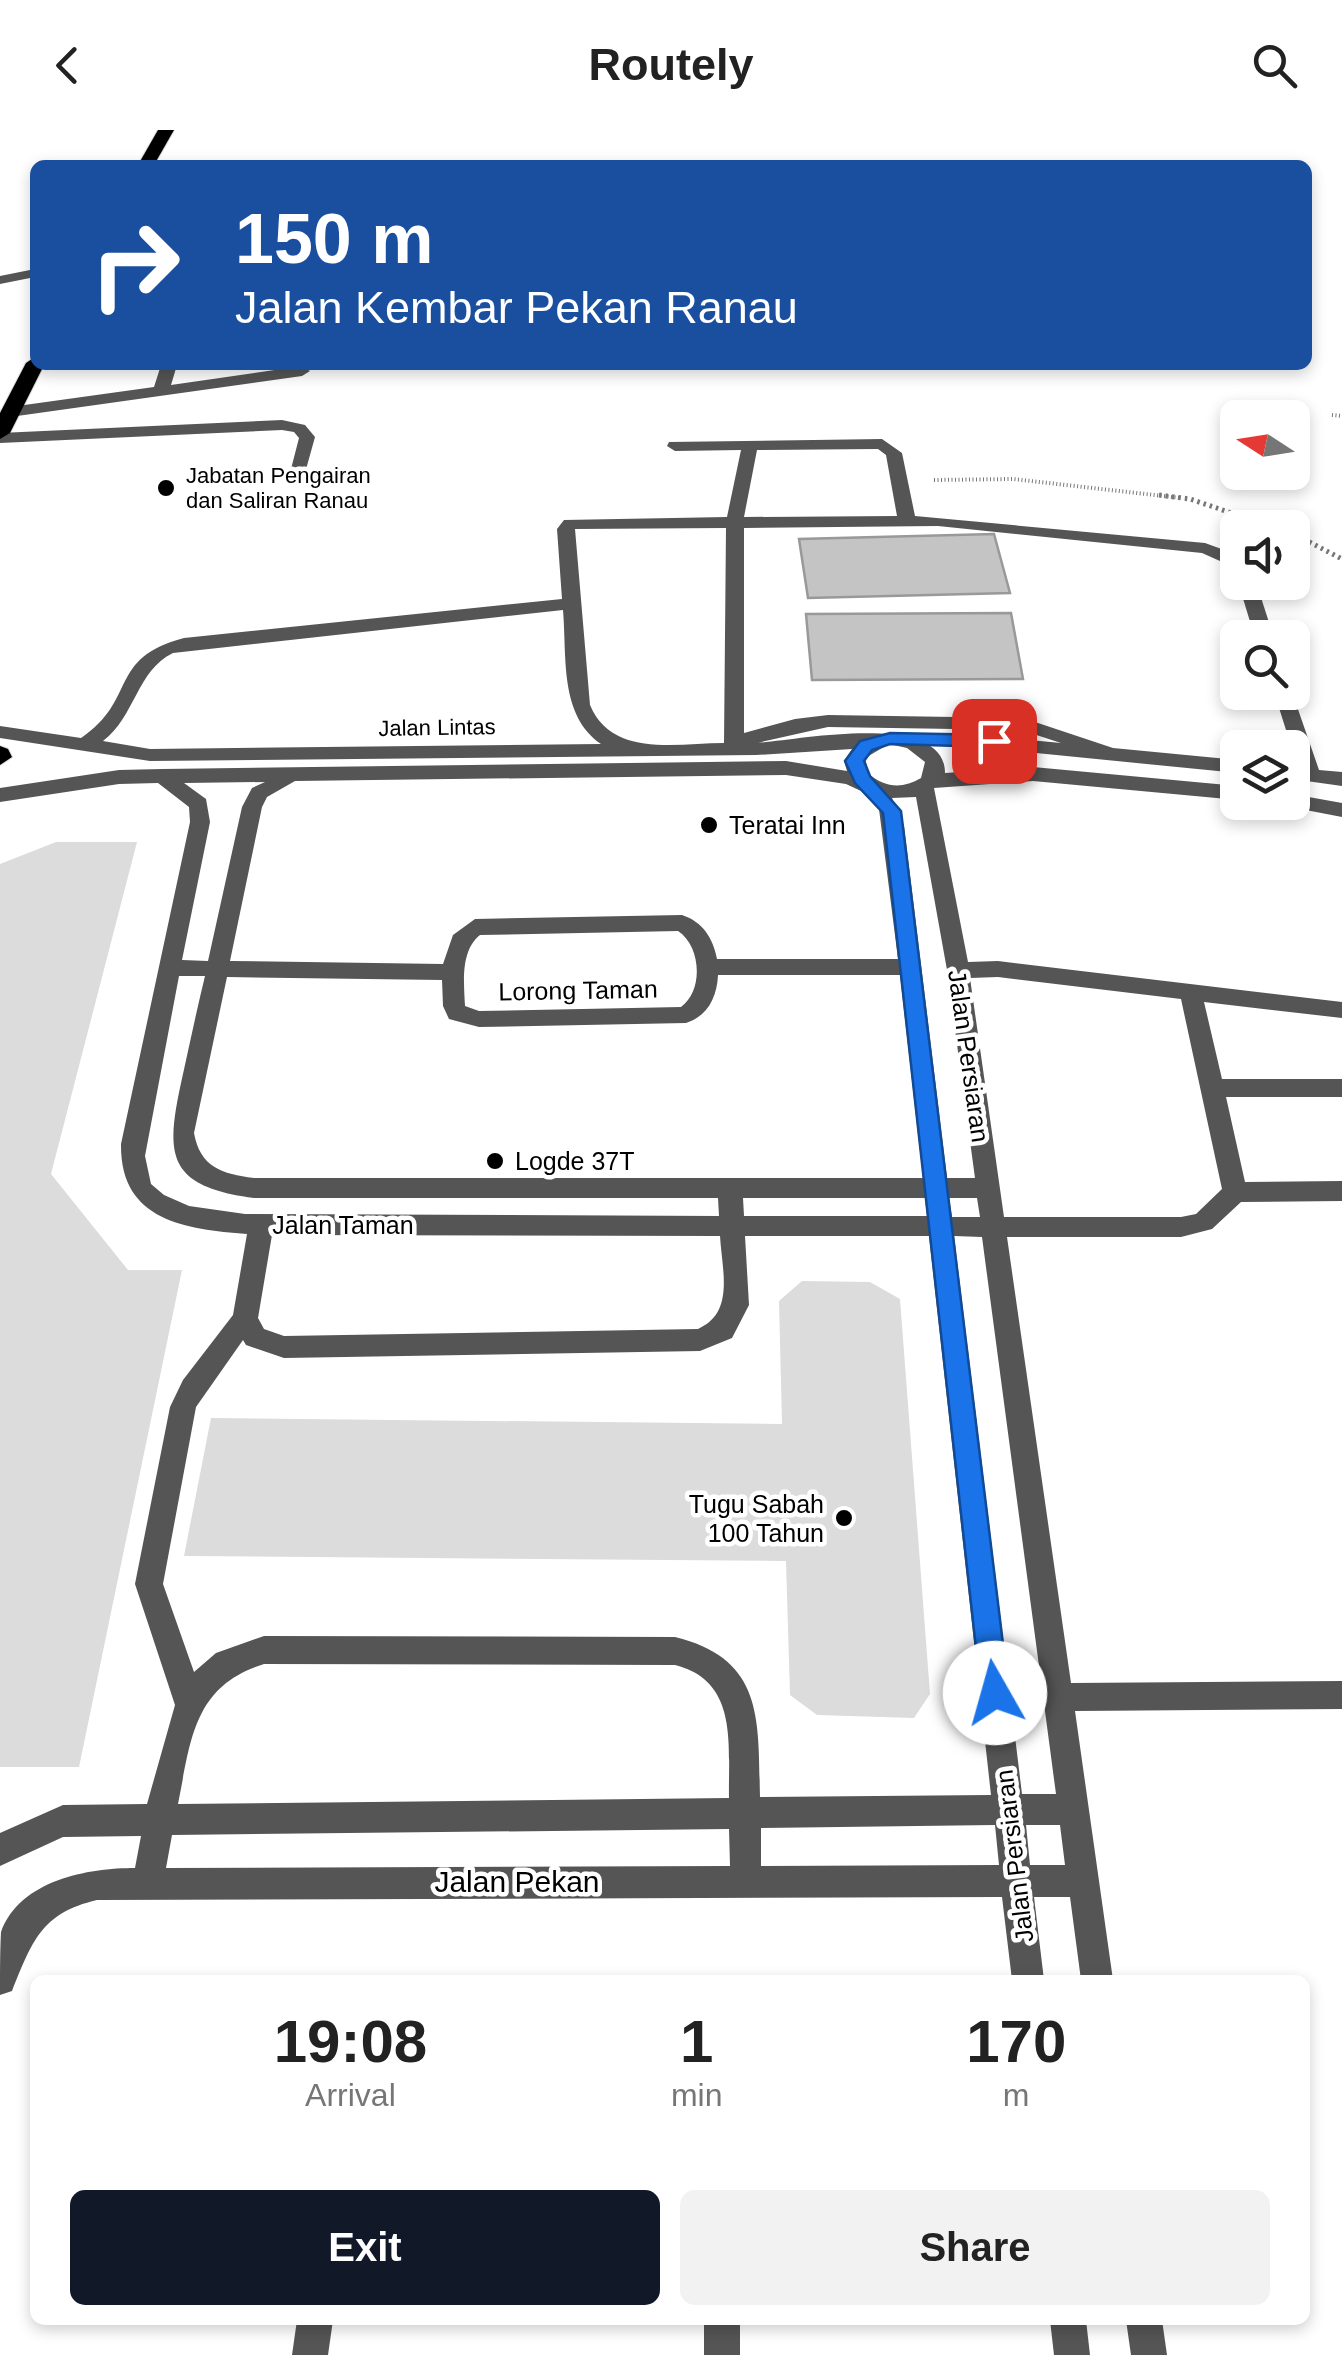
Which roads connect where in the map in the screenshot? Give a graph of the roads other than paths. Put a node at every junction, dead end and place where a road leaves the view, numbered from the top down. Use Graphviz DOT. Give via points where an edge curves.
graph roads {
  1 [pos="166,130"];
  2 [pos="149,160"];
  3 [pos="30,275"];
  4 [pos="0,280"];
  5 [pos="31,370"];
  6 [pos="167,370"];
  7 [pos="302,371"];
  8 [pos="161,391"];
  9 [pos="10,412"];
  10 [pos="0,436"];
  11 [pos="750,445"];
  12 [pos="675,446"];
  13 [pos="299,469"];
  14 [pos="735,521"];
  15 [pos="907,521"];
  16 [pos="1220,554"];
  17 [pos="572,604"];
  18 [pos="572,721"];
  19 [pos="0,732"];
  20 [pos="883,740"];
  21 [pos="734,742"];
  22 [pos="81,748"];
  23 [pos="700,749"];
  24 [pos="627,750"];
  25 [pos="540,751"];
  26 [pos="1106,751"];
  27 [pos="1220,765"];
  28 [pos="295,775"];
  29 [pos="1310,775"];
  30 [pos="162,776"];
  31 [pos="1342,779"];
  32 [pos="928,784"];
  33 [pos="871,786"];
  34 [pos="1220,791"];
  35 [pos="0,795"];
  36 [pos="1310,805"];
  37 [pos="1342,810"];
  38 [pos="911,967"];
  39 [pos="172,968"];
  40 [pos="218,968"];
  41 [pos="705,968"];
  42 [pos="958,970"];
  43 [pos="456,972"];
  44 [pos="1191,992"];
  45 [pos="1342,1010"];
  46 [pos="1212,1088"];
  47 [pos="1342,1088"];
  48 [pos="730,1185"];
  49 [pos="936,1187"];
  50 [pos="988,1188"];
  51 [pos="1342,1191"];
  52 [pos="1235,1192"];
  53 [pos="732,1224"];
  54 [pos="261,1225"];
  55 [pos="940,1226"];
  56 [pos="994,1226"];
  57 [pos="246,1318"];
  58 [pos="1342,1696"];
  59 [pos="1058,1697"];
  60 [pos="190,1704"];
  61 [pos="1074,1809"];
  62 [pos="1008,1810"];
  63 [pos="745,1814"];
  64 [pos="160,1821"];
  65 [pos="0,1850"];
  66 [pos="1084,1880"];
  67 [pos="746,1882"];
  68 [pos="1017,1882"];
  69 [pos="148,1883"];
  70 [pos="1027,1975"];
  71 [pos="1096,1975"];
  72 [pos="0,1980"];
  73 [pos="314,2325"];
  74 [pos="722,2325"];
  75 [pos="1069,2325"];
  76 [pos="1145,2325"];
  77 [pos="310,2355"];
  78 [pos="722,2355"];
  79 [pos="1072,2355"];
  80 [pos="1148,2355"];
  1 -- 2 [label="highway"];
  3 -- 4 [label="street"];
  5 -- 9 [label="highway"];
  6 -- 8 [label="street"];
  7 -- 8 [label="street"];
  8 -- 9 [label="street"];
  9 -- 10 [label="highway"];
  10 -- 13 [label="street" via="282,424 307,437"];
  11 -- 12 [label="street"];
  11 -- 14 [label="street"];
  11 -- 15 [label="street" via="882,444 894,453"];
  14 -- 15 [label="street"];
  14 -- 17 [label="street" via="570,524"];
  14 -- 21 [label="street"];
  15 -- 16 [label="street" via="1184,545"];
  17 -- 18 [label="street"];
  17 -- 22 [label="street" via="156,650 138,667 106,731"];
  18 -- 24 [label="street"];
  18 -- 25 [label="street"];
  19 -- 22 [label="street, Jalan Lintas"];
  20 -- 23 [label="street, Jalan Lintas"];
  20 -- 26 [label="street, Jalan Lintas"];
  20 -- 32 [label="street" via="915,742 934,755"];
  20 -- 33 [label="street" via="866,746 854,761"];
  21 -- 23 [label="street"];
  21 -- 26 [label="street" via="828,721 1004,724"];
  22 -- 25 [label="street, Jalan Lintas" via="150,755"];
  23 -- 24 [label="street, Jalan Lintas"];
  24 -- 25 [label="street, Jalan Lintas"];
  26 -- 27 [label="street"];
  28 -- 30 [label="street, Jalan Lintas"];
  28 -- 33 [label="street, Jalan Lintas" via="786,768"];
  28 -- 40 [label="street, Jalan Taman" via="270,784 252,807"];
  29 -- 31 [label="street"];
  30 -- 35 [label="street, Jalan Lintas" via="82,780"];
  30 -- 39 [label="street, Jalan Taman" via="198,804 200,822"];
  32 -- 33 [label="street" via="898,792"];
  32 -- 34 [label="street" via="1032,774"];
  32 -- 42 [label="street, Jalan Persiaran"];
  33 -- 38 [label="street, Jalan Persiaran" via="892,811"];
  36 -- 37 [label="street"];
  38 -- 41 [label="street"];
  38 -- 49 [label="street, Jalan Persiaran"];
  39 -- 40 [label="street"];
  39 -- 54 [label="street, Jalan Taman" via="133,1144 135,1178 153,1200 181,1215"];
  40 -- 43 [label="street"];
  40 -- 48 [label="street, Jalan Taman" via="182,1133 192,1168 208,1179 254,1188"];
  41 -- 43 [label="street" via="701,935 682,923 488,925 460,938"];
  41 -- 43 [label="street, Lorong Taman" via="704,1001 696,1011 655,1017 466,1017 454,1006"];
  42 -- 44 [label="street"];
  42 -- 50 [label="street, Jalan Persiaran"];
  44 -- 45 [label="street"];
  44 -- 46 [label="street"];
  46 -- 47 [label="street"];
  46 -- 52 [label="street"];
  48 -- 49 [label="street, Jalan Taman"];
  48 -- 53 [label="street"];
  49 -- 50 [label="street, Jalan Taman"];
  49 -- 55 [label="street, Jalan Persiaran"];
  50 -- 56 [label="street, Jalan Persiaran"];
  51 -- 52 [label="street"];
  52 -- 56 [label="street, Jalan Taman" via="1203,1222 1180,1227"];
  53 -- 54 [label="street, Jalan Taman"];
  53 -- 55 [label="street, Jalan Taman"];
  53 -- 57 [label="street" via="736,1305 723,1330 700,1340 284,1347 256,1337"];
  54 -- 57 [label="street"];
  55 -- 56 [label="street, Jalan Taman"];
  55 -- 62 [label="street, Jalan Persiaran"];
  56 -- 59 [label="street, Jalan Persiaran"];
  57 -- 60 [label="street" via="183,1407 149,1584"];
  58 -- 59 [label="street"];
  59 -- 61 [label="street, Jalan Persiaran"];
  60 -- 63 [label="street" via="208,1675 264,1650 687,1653 720,1667 734,1689 743,1715"];
  60 -- 64 [label="street"];
  61 -- 62 [label="street"];
  61 -- 66 [label="street, Jalan Persiaran"];
  62 -- 63 [label="street"];
  62 -- 68 [label="street, Jalan Persiaran"];
  63 -- 64 [label="street"];
  63 -- 67 [label="street"];
  64 -- 65 [label="street" via="63,1821"];
  64 -- 69 [label="street"];
  66 -- 68 [label="street, Jalan Pekan"];
  66 -- 71 [label="street, Jalan Persiaran"];
  67 -- 68 [label="street, Jalan Pekan"];
  67 -- 69 [label="street, Jalan Pekan"];
  68 -- 70 [label="street, Jalan Persiaran"];
  69 -- 72 [label="street, Jalan Pekan" via="75,1888 45,1903 21,1927"];
  73 -- 77 [label="street"];
  74 -- 78 [label="street"];
  75 -- 79 [label="street"];
  76 -- 80 [label="street"];
}
